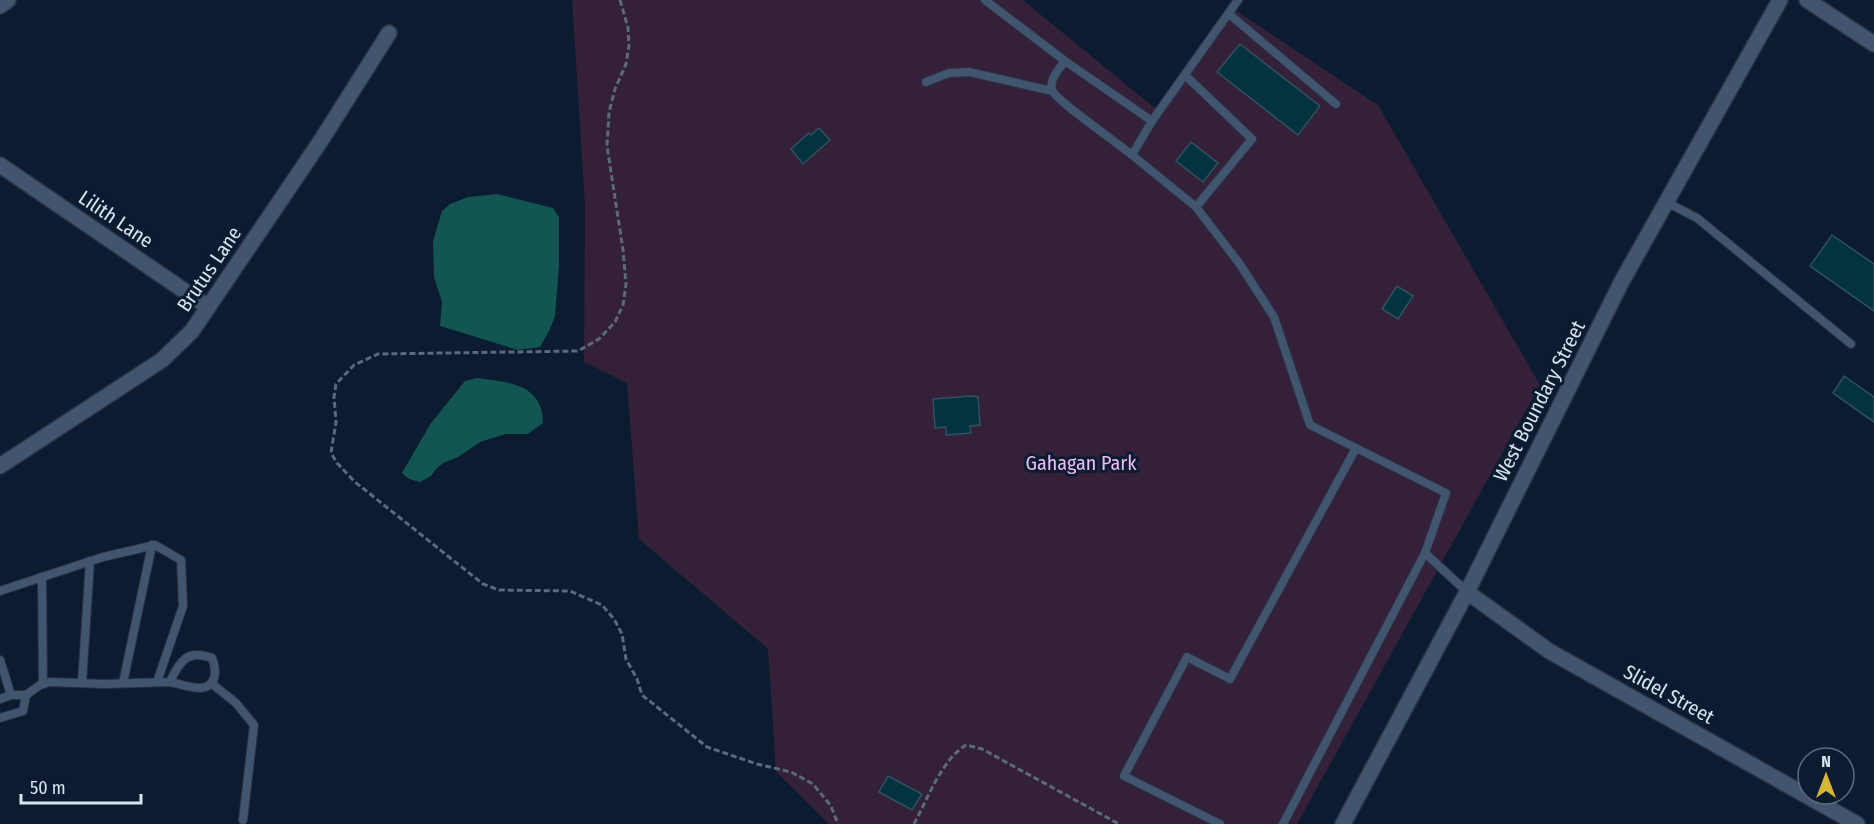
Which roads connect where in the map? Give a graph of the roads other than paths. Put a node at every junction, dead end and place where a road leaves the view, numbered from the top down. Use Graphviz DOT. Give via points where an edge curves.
graph roads {
  1 [pos="8,0"];
  2 [pos="985,0"];
  3 [pos="1238,0"];
  4 [pos="1780,0"];
  5 [pos="1807,0"];
  6 [pos="0,6"];
  7 [pos="1229,14"];
  8 [pos="389,33"];
  9 [pos="1874,44"];
  10 [pos="1065,61"];
  11 [pos="1186,75"];
  12 [pos="926,82"];
  13 [pos="1053,91"];
  14 [pos="1336,104"];
  15 [pos="1152,121"];
  16 [pos="1132,155"];
  17 [pos="0,165"];
  18 [pos="1666,202"];
  19 [pos="1196,207"];
  20 [pos="208,308"];
  21 [pos="1851,344"];
  22 [pos="1356,448"];
  23 [pos="0,466"];
  24 [pos="153,545"];
  25 [pos="1425,553"];
  26 [pos="90,561"];
  27 [pos="42,577"];
  28 [pos="0,591"];
  29 [pos="1467,592"];
  30 [pos="0,660"];
  31 [pos="157,682"];
  32 [pos="170,682"];
  33 [pos="82,683"];
  34 [pos="123,683"];
  35 [pos="211,683"];
  36 [pos="43,684"];
  37 [pos="11,695"];
  38 [pos="26,695"];
  39 [pos="0,699"];
  40 [pos="0,718"];
  41 [pos="243,820"];
  42 [pos="1220,824"];
  43 [pos="1283,824"];
  44 [pos="1343,824"];
  45 [pos="1857,824"];
  1 -- 6 [label="street"];
  2 -- 10 [label="lane"];
  3 -- 7 [label="lane"];
  4 -- 18 [label="street, West Boundary Street"];
  5 -- 9 [label="street"];
  7 -- 11 [label="lane"];
  7 -- 14 [label="lane"];
  8 -- 20 [label="street, Brutus Lane"];
  10 -- 13 [label="lane" via="1051,81"];
  10 -- 15 [label="lane"];
  11 -- 15 [label="lane"];
  11 -- 19 [label="lane" via="1252,139"];
  12 -- 13 [label="lane" via="949,73 969,72"];
  13 -- 16 [label="lane"];
  15 -- 16 [label="lane"];
  16 -- 19 [label="lane"];
  17 -- 20 [label="street, Lilith Lane"];
  18 -- 21 [label="lane" via="1698,218"];
  18 -- 29 [label="street, West Boundary Street" via="1622,281"];
  19 -- 22 [label="lane" via="1274,316 1310,425"];
  20 -- 23 [label="street, Brutus Lane" via="192,331 162,360"];
  22 -- 25 [label="lane" via="1446,493"];
  22 -- 42 [label="lane" via="1230,679 1187,657 1124,776"];
  24 -- 26 [label="lane"];
  24 -- 31 [label="lane" via="182,560 183,606"];
  24 -- 34 [label="lane"];
  25 -- 29 [label="lane"];
  25 -- 43 [label="lane"];
  26 -- 27 [label="lane"];
  26 -- 33 [label="lane"];
  27 -- 28 [label="lane"];
  27 -- 36 [label="lane"];
  29 -- 44 [label="street, West Boundary Street"];
  29 -- 45 [label="street, Slidel Street" via="1549,651"];
  30 -- 37 [label="lane"];
  31 -- 32 [label="lane"];
  31 -- 34 [label="lane"];
  32 -- 35 [label="lane" via="201,688"];
  32 -- 35 [label="lane" via="185,657 200,654 212,658 217,669"];
  33 -- 34 [label="lane"];
  33 -- 36 [label="lane"];
  35 -- 41 [label="lane" via="236,703 254,725"];
  36 -- 38 [label="lane"];
  37 -- 38 [label="lane"];
  37 -- 39 [label="lane"];
  38 -- 40 [label="lane" via="23,711"];
}
